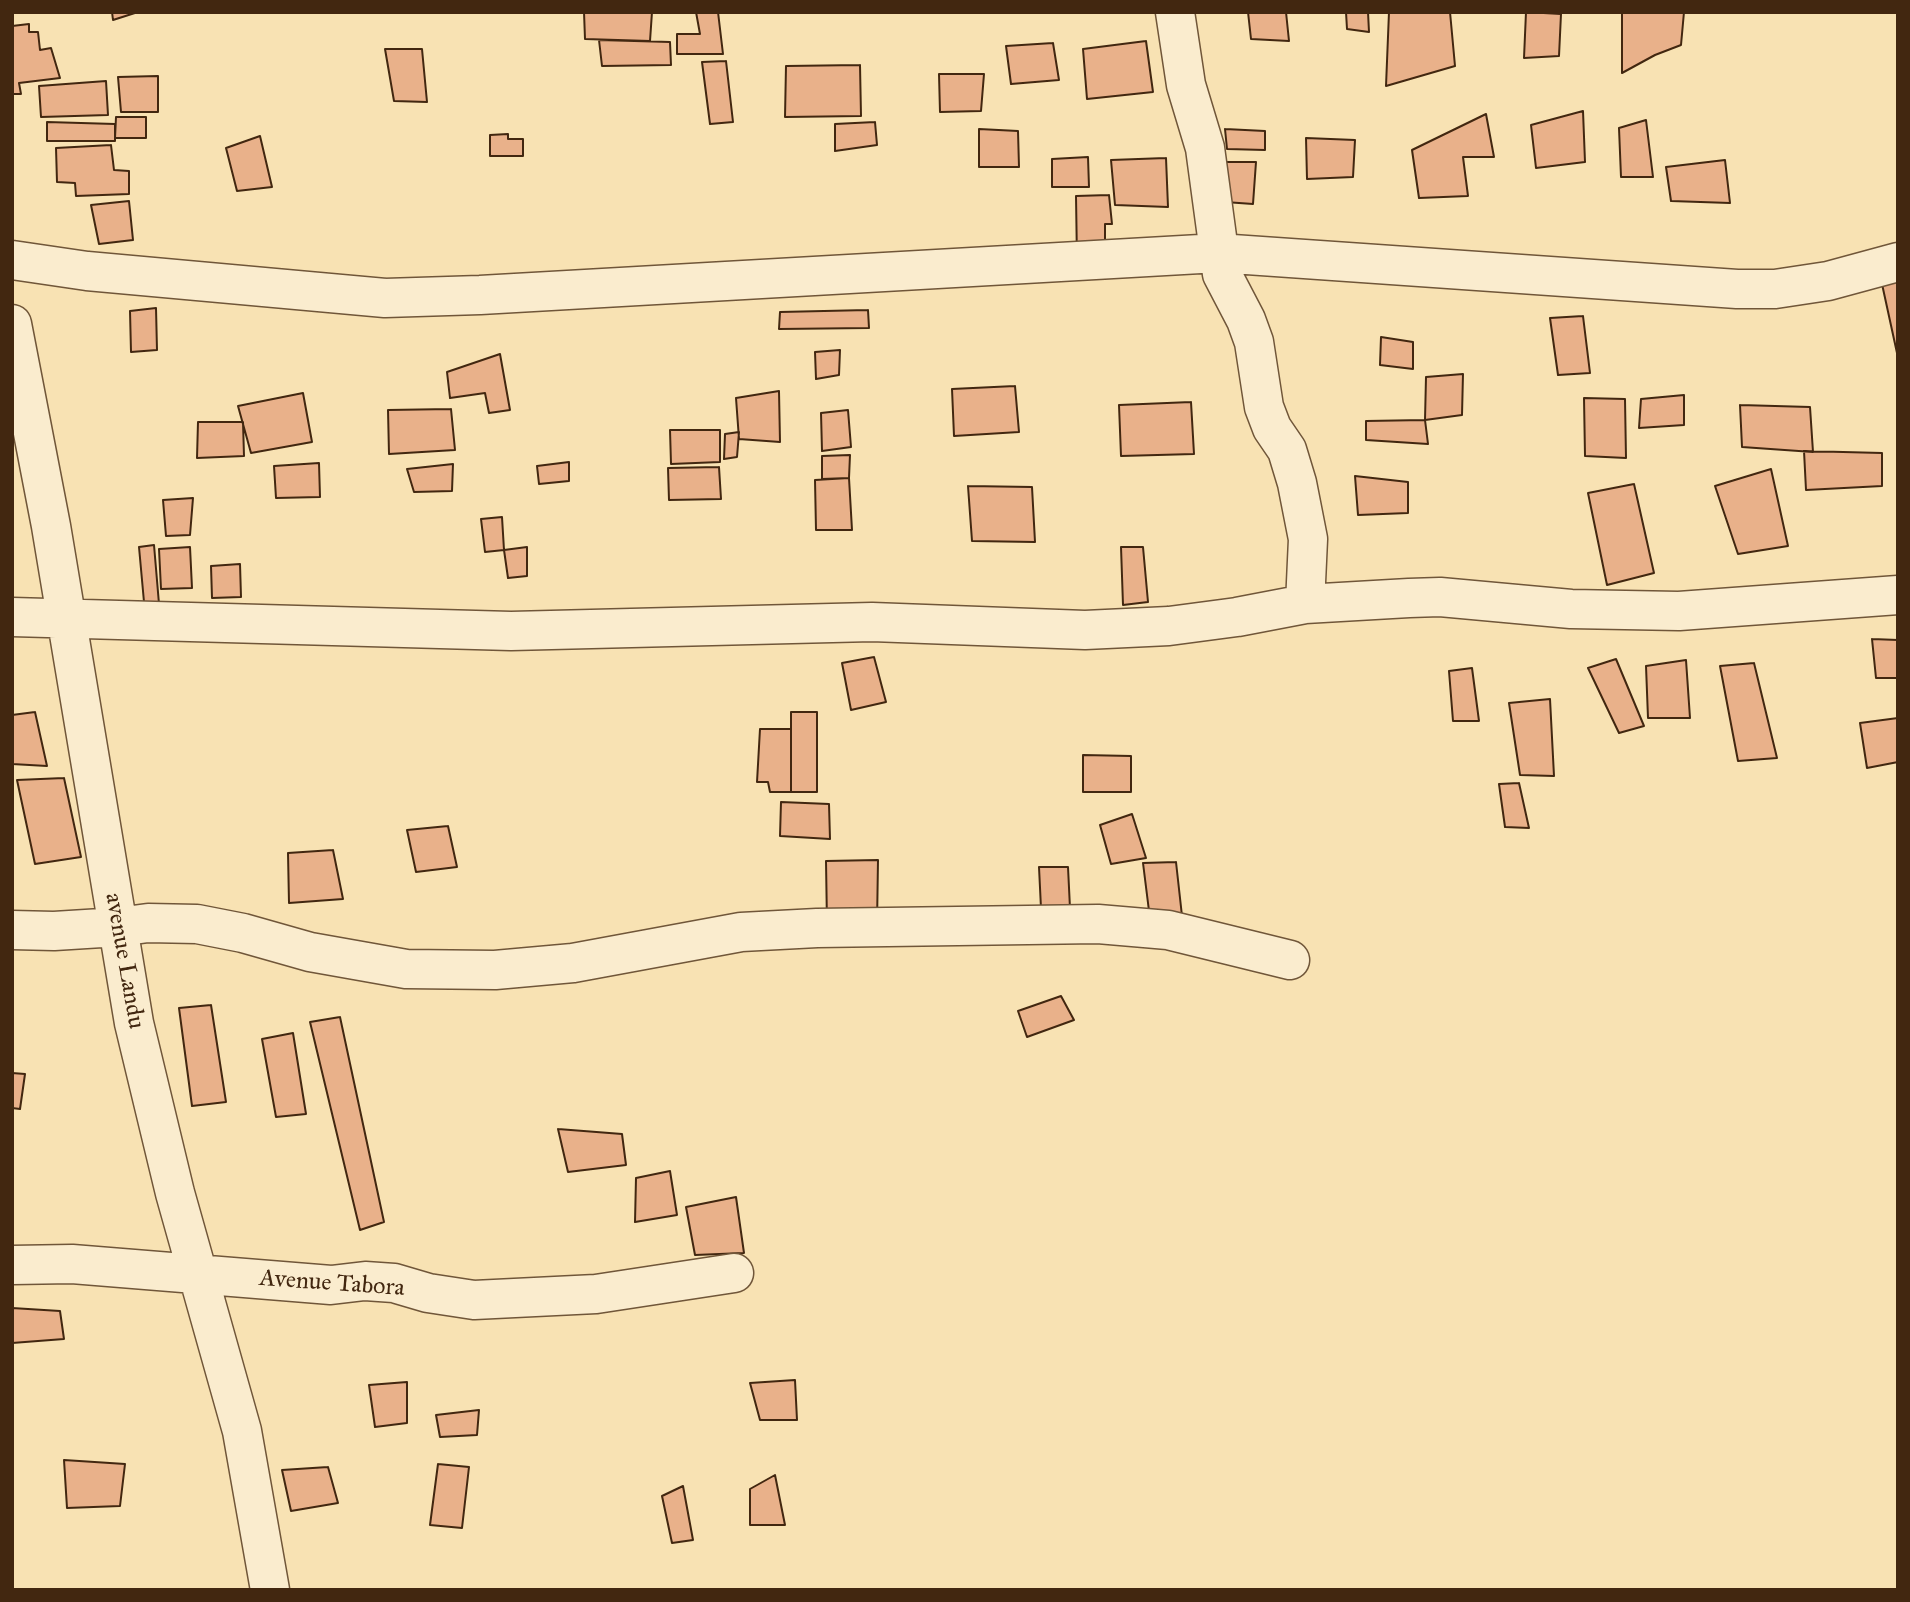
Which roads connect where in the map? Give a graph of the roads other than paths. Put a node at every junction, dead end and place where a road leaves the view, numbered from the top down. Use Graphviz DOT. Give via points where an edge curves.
graph roads {
  1 [pos="1175,12"];
  2 [pos="1219,253"];
  3 [pos="12,260"];
  4 [pos="1898,262"];
  5 [pos="12,324"];
  6 [pos="1898,595"];
  7 [pos="1305,604"];
  8 [pos="12,617"];
  9 [pos="66,619"];
  10 [pos="118,927"];
  11 [pos="12,930"];
  12 [pos="1290,960"];
  13 [pos="12,1265"];
  14 [pos="734,1273"];
  15 [pos="197,1275"];
  16 [pos="270,1590"];
  1 -- 2 [label="street" via="1186,85 1205,148"];
  2 -- 3 [label="street" via="385,298"];
  2 -- 4 [label="street" via="1737,289 1828,281"];
  2 -- 7 [label="street" via="1222,274 1254,342 1264,407 1287,450 1297,483 1308,539"];
  5 -- 9 [label="street, avenue Landu"];
  6 -- 7 [label="street" via="1679,611 1571,609 1440,597"];
  7 -- 9 [label="street" via="1196,622 1085,630 872,622 511,631"];
  8 -- 9 [label="street"];
  9 -- 10 [label="street, avenue Landu"];
  10 -- 11 [label="street"];
  10 -- 12 [label="street" via="197,924 310,952 406,969 495,970 573,963 741,932 1019,924 1168,930"];
  10 -- 15 [label="street, avenue Landu" via="134,1023"];
  13 -- 15 [label="street, Avenue Tabora" via="72,1264"];
  14 -- 15 [label="street, Avenue Tabora" via="596,1294 474,1300 394,1283 331,1285"];
  15 -- 16 [label="street, avenue Landu" via="242,1431"];
}
